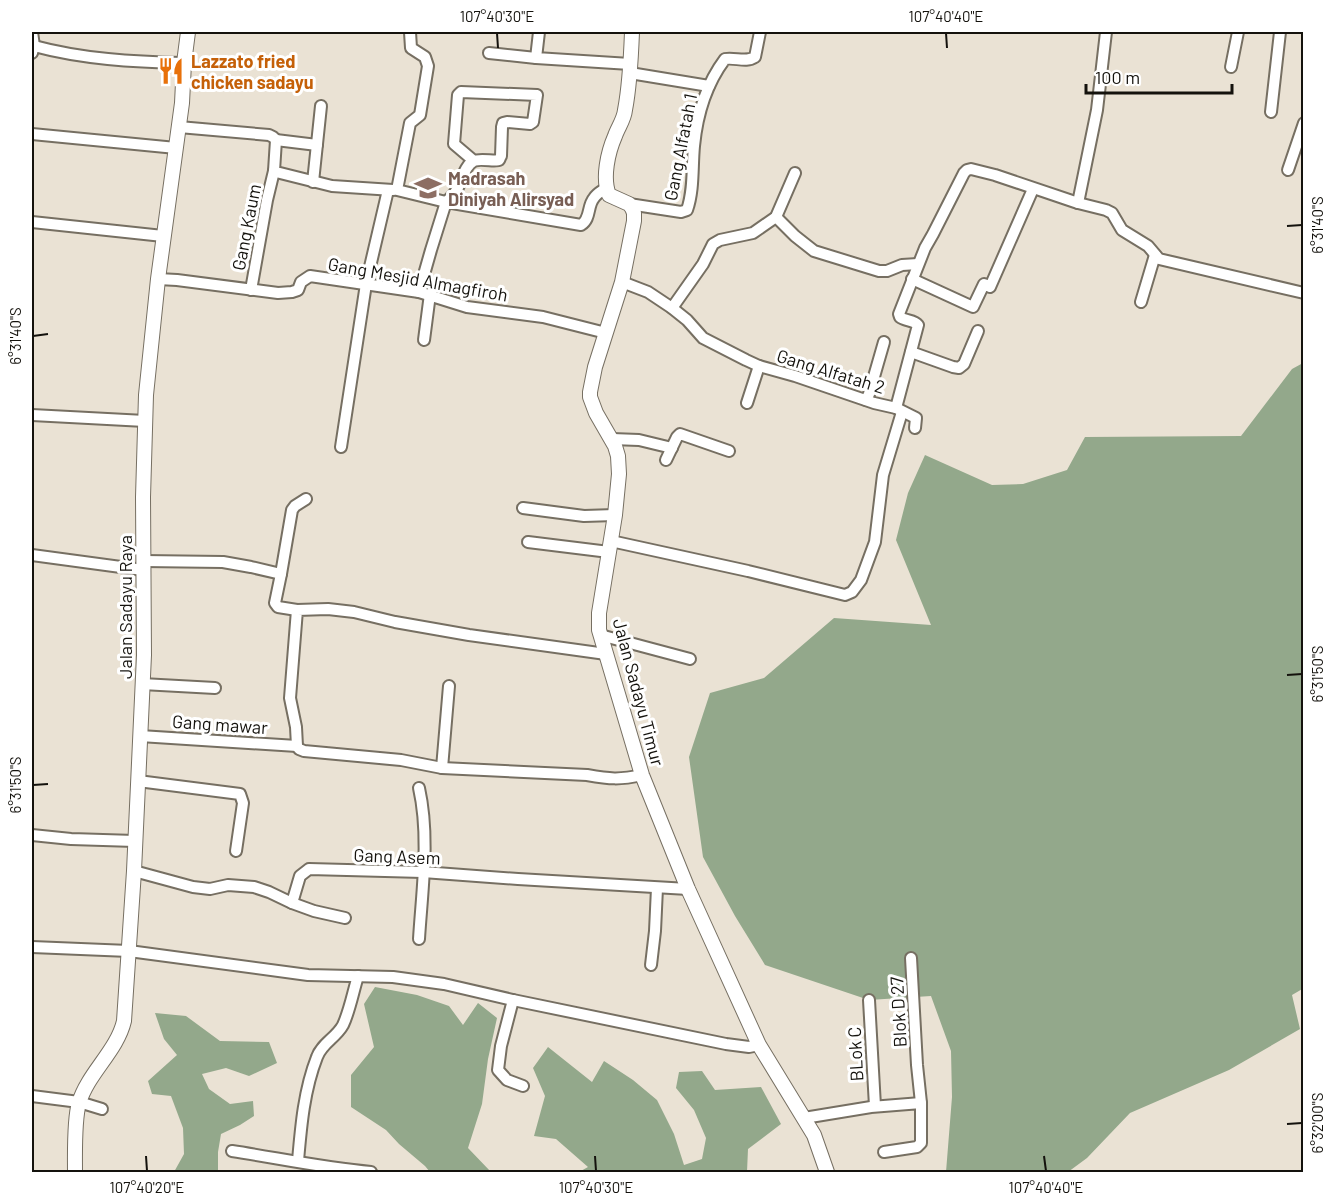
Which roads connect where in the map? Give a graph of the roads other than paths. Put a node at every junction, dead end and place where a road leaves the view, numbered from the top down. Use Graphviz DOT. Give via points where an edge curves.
graph roads {
  1 [pos="32,32"];
  2 [pos="188,32"];
  3 [pos="410,32"];
  4 [pos="539,32"];
  5 [pos="632,32"];
  6 [pos="760,32"];
  7 [pos="1106,32"];
  8 [pos="1238,32"];
  9 [pos="1280,32"];
  10 [pos="33,50"];
  11 [pos="489,53"];
  12 [pos="536,58"];
  13 [pos="184,63"];
  14 [pos="1232,67"];
  15 [pos="630,69"];
  16 [pos="709,86"];
  17 [pos="321,106"];
  18 [pos="1271,112"];
  19 [pos="1304,123"];
  20 [pos="179,127"];
  21 [pos="32,134"];
  22 [pos="276,140"];
  23 [pos="317,146"];
  24 [pos="176,148"];
  25 [pos="474,161"];
  26 [pos="1288,170"];
  27 [pos="274,171"];
  28 [pos="795,173"];
  29 [pos="313,182"];
  30 [pos="606,188"];
  31 [pos="1033,189"];
  32 [pos="393,190"];
  33 [pos="446,202"];
  34 [pos="1078,203"];
  35 [pos="628,204"];
  36 [pos="776,217"];
  37 [pos="32,222"];
  38 [pos="163,236"];
  39 [pos="1155,255"];
  40 [pos="918,264"];
  41 [pos="158,279"];
  42 [pos="912,279"];
  43 [pos="622,282"];
  44 [pos="366,284"];
  45 [pos="251,290"];
  46 [pos="424,293"];
  47 [pos="1304,293"];
  48 [pos="1141,302"];
  49 [pos="672,308"];
  50 [pos="978,331"];
  51 [pos="606,333"];
  52 [pos="424,340"];
  53 [pos="884,342"];
  54 [pos="910,352"];
  55 [pos="759,366"];
  56 [pos="866,400"];
  57 [pos="747,403"];
  58 [pos="899,410"];
  59 [pos="32,415"];
  60 [pos="145,421"];
  61 [pos="915,428"];
  62 [pos="612,440"];
  63 [pos="341,447"];
  64 [pos="672,448"];
  65 [pos="729,451"];
  66 [pos="666,460"];
  67 [pos="306,498"];
  68 [pos="522,508"];
  69 [pos="615,515"];
  70 [pos="528,542"];
  71 [pos="610,546"];
  72 [pos="32,555"];
  73 [pos="143,566"];
  74 [pos="281,574"];
  75 [pos="297,610"];
  76 [pos="600,635"];
  77 [pos="606,654"];
  78 [pos="690,659"];
  79 [pos="142,684"];
  80 [pos="449,686"];
  81 [pos="215,688"];
  82 [pos="140,736"];
  83 [pos="297,746"];
  84 [pos="442,768"];
  85 [pos="642,776"];
  86 [pos="138,781"];
  87 [pos="419,788"];
  88 [pos="32,835"];
  89 [pos="135,841"];
  90 [pos="236,850"];
  91 [pos="134,871"];
  92 [pos="423,872"];
  93 [pos="657,888"];
  94 [pos="688,889"];
  95 [pos="292,903"];
  96 [pos="345,918"];
  97 [pos="419,939"];
  98 [pos="32,947"];
  99 [pos="129,951"];
  100 [pos="911,958"];
  101 [pos="651,964"];
  102 [pos="358,976"];
  103 [pos="513,1000"];
  104 [pos="869,1000"];
  105 [pos="759,1045"];
  106 [pos="523,1086"];
  107 [pos="32,1095"];
  108 [pos="79,1102"];
  109 [pos="921,1103"];
  110 [pos="875,1106"];
  111 [pos="102,1109"];
  112 [pos="804,1118"];
  113 [pos="232,1151"];
  114 [pos="884,1152"];
  115 [pos="298,1161"];
  116 [pos="75,1173"];
  117 [pos="372,1173"];
  118 [pos="827,1173"];
  1 -- 10 [label="street"];
  2 -- 13 [label="street, Jalan Sadayu Raya"];
  3 -- 32 [label="street" via="411,48 426,57 428,66 420,115 410,123"];
  4 -- 12 [label="street"];
  5 -- 15 [label="street"];
  6 -- 16 [label="street, Gang Alfatah 1" via="755,57 725,59"];
  7 -- 34 [label="street" via="1097,110"];
  8 -- 14 [label="street"];
  9 -- 18 [label="street"];
  10 -- 13 [label="street"];
  11 -- 12 [label="street"];
  12 -- 15 [label="street"];
  13 -- 20 [label="street, Jalan Sadayu Raya"];
  15 -- 16 [label="street"];
  15 -- 30 [label="street" via="625,112 611,147"];
  16 -- 35 [label="street, Gang Alfatah 1" via="694,143 687,210"];
  17 -- 23 [label="street"];
  19 -- 26 [label="street"];
  20 -- 22 [label="street" via="269,135"];
  20 -- 24 [label="street, Jalan Sadayu Raya"];
  21 -- 24 [label="street"];
  22 -- 23 [label="street"];
  22 -- 27 [label="street, Gang Kaum"];
  23 -- 29 [label="street"];
  24 -- 38 [label="street, Jalan Sadayu Raya"];
  25 -- 25 [label="street" via="500,159 502,125 533,122 537,95 460,92 454,144"];
  25 -- 33 [label="street"];
  27 -- 29 [label="street, Gang Kaum"];
  27 -- 45 [label="street, Gang Kaum"];
  28 -- 36 [label="street"];
  29 -- 32 [label="street, Gang Kaum"];
  30 -- 33 [label="street, Gang Kaum" via="591,201 587,221 581,225"];
  30 -- 35 [label="street" via="609,195"];
  31 -- 34 [label="street"];
  31 -- 40 [label="street, Gang Alfatah 2" via="967,170"];
  31 -- 42 [label="street" via="990,287 984,284 973,307"];
  32 -- 33 [label="street, Gang Kaum"];
  32 -- 44 [label="street"];
  33 -- 46 [label="street" via="430,250"];
  34 -- 39 [label="street" via="1112,213 1122,230"];
  35 -- 43 [label="street, Jalan Sadayu Timur" via="634,220"];
  36 -- 40 [label="street" via="814,250 879,271"];
  36 -- 49 [label="street" via="753,233 713,244"];
  37 -- 38 [label="street"];
  38 -- 41 [label="street, Jalan Sadayu Raya"];
  39 -- 47 [label="street" via="1166,261"];
  39 -- 48 [label="street"];
  40 -- 42 [label="street, Gang Alfatah 2"];
  41 -- 45 [label="street, Gang Mesjid Almagfiroh"];
  41 -- 60 [label="street, Jalan Sadayu Raya"];
  42 -- 54 [label="street, Gang Alfatah 2" via="899,314 918,325"];
  43 -- 49 [label="street, Gang Alfatah 2" via="648,292"];
  43 -- 51 [label="street, Jalan Sadayu Timur"];
  44 -- 45 [label="street, Gang Mesjid Almagfiroh" via="310,276 292,292"];
  44 -- 46 [label="street, Gang Mesjid Almagfiroh"];
  44 -- 63 [label="street"];
  46 -- 51 [label="street, Gang Mesjid Almagfiroh" via="467,307 543,317"];
  46 -- 52 [label="street"];
  49 -- 55 [label="street, Gang Alfatah 2" via="703,338"];
  50 -- 54 [label="street" via="959,368"];
  51 -- 62 [label="street, Jalan Sadayu Timur" via="590,397"];
  53 -- 56 [label="street"];
  54 -- 58 [label="street, Gang Alfatah 2"];
  55 -- 56 [label="street, Gang Alfatah 2"];
  55 -- 57 [label="street"];
  56 -- 58 [label="street, Gang Alfatah 2"];
  58 -- 61 [label="street" via="916,418"];
  58 -- 71 [label="street" via="883,475 875,542 861,580 852,592 845,595 748,571"];
  59 -- 60 [label="street"];
  60 -- 73 [label="street, Jalan Sadayu Raya"];
  62 -- 64 [label="street" via="639,440"];
  62 -- 69 [label="street, Jalan Sadayu Timur" via="619,474"];
  64 -- 65 [label="street" via="682,434"];
  64 -- 66 [label="street"];
  67 -- 74 [label="street" via="292,510"];
  68 -- 69 [label="street" via="575,515"];
  69 -- 71 [label="street, Jalan Sadayu Timur"];
  70 -- 71 [label="street"];
  71 -- 76 [label="street, Jalan Sadayu Timur" via="598,620"];
  72 -- 73 [label="street"];
  73 -- 74 [label="street" via="223,562"];
  73 -- 79 [label="street, Jalan Sadayu Raya"];
  74 -- 75 [label="street" via="275,603"];
  75 -- 77 [label="street" via="354,612 459,634"];
  75 -- 83 [label="street" via="290,698"];
  76 -- 77 [label="street, Jalan Sadayu Timur"];
  76 -- 78 [label="street"];
  77 -- 85 [label="street, Jalan Sadayu Timur"];
  79 -- 81 [label="street"];
  79 -- 82 [label="street, Jalan Sadayu Raya"];
  80 -- 84 [label="street"];
  82 -- 83 [label="street, Gang mawar"];
  82 -- 86 [label="street, Jalan Sadayu Raya"];
  83 -- 84 [label="street, Gang mawar" via="330,755 401,760"];
  84 -- 85 [label="street, Gang mawar" via="610,779"];
  85 -- 94 [label="street, Jalan Sadayu Timur"];
  86 -- 89 [label="street, Jalan Sadayu Raya"];
  86 -- 90 [label="street" via="240,794 243,803"];
  87 -- 92 [label="street" via="424,824"];
  88 -- 89 [label="street"];
  89 -- 91 [label="street, Jalan Sadayu Raya"];
  91 -- 95 [label="street" via="193,887 254,887"];
  91 -- 99 [label="street, Jalan Sadayu Raya"];
  92 -- 93 [label="street, Gang Asem"];
  92 -- 95 [label="street, Gang Asem" via="309,869 300,876"];
  92 -- 97 [label="street"];
  93 -- 94 [label="street, Gang Asem"];
  93 -- 101 [label="street"];
  94 -- 105 [label="street, Jalan Sadayu Timur"];
  95 -- 96 [label="street"];
  98 -- 99 [label="street"];
  99 -- 102 [label="street" via="308,975"];
  99 -- 108 [label="street, Jalan Sadayu Raya" via="122,1029"];
  100 -- 109 [label="street, Blok D 27"];
  102 -- 103 [label="street" via="444,984"];
  102 -- 115 [label="street" via="342,1026 317,1058 304,1102"];
  103 -- 105 [label="street" via="732,1045"];
  103 -- 106 [label="street" via="498,1070 507,1080"];
  104 -- 110 [label="street, BLok C"];
  105 -- 112 [label="street, Jalan Sadayu Timur"];
  107 -- 108 [label="street"];
  108 -- 111 [label="street"];
  108 -- 116 [label="street, Jalan Sadayu Raya"];
  109 -- 110 [label="street"];
  109 -- 114 [label="street, Blok D 27" via="922,1142 917,1147"];
  110 -- 112 [label="street"];
  112 -- 118 [label="street, Jalan Sadayu Timur"];
  113 -- 115 [label="street"];
  115 -- 117 [label="street"];
}
